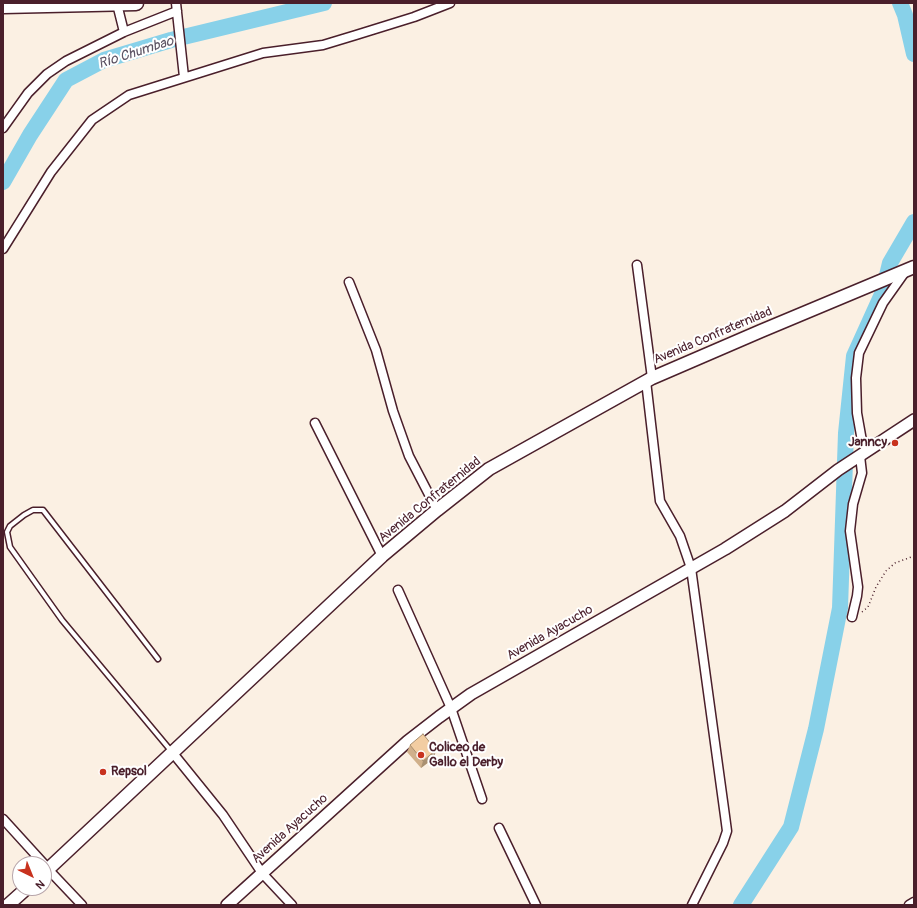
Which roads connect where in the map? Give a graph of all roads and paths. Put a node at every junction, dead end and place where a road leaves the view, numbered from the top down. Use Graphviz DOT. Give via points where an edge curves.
graph roads {
  1 [pos="136,3"];
  2 [pos="450,3"];
  3 [pos="117,4"];
  4 [pos="3,6"];
  5 [pos="176,7"];
  6 [pos="124,32"];
  7 [pos="184,77"];
  8 [pos="3,128"];
  9 [pos="3,249"];
  10 [pos="637,265"];
  11 [pos="906,271"];
  12 [pos="349,282"];
  13 [pos="649,380"];
  14 [pos="914,420"];
  15 [pos="315,423"];
  16 [pos="863,454"];
  17 [pos="437,510"];
  18 [pos="382,556"];
  19 [pos="914,556"];
  20 [pos="692,568"];
  21 [pos="398,590"];
  22 [pos="852,617"];
  23 [pos="158,658"];
  24 [pos="451,708"];
  25 [pos="172,752"];
  26 [pos="482,799"];
  27 [pos="3,819"];
  28 [pos="499,828"];
  29 [pos="35,856"];
  30 [pos="52,862"];
  31 [pos="262,873"];
  32 [pos="52,875"];
  33 [pos="18,896"];
  34 [pos="914,902"];
  35 [pos="8,905"];
  36 [pos="82,905"];
  37 [pos="226,905"];
  38 [pos="292,905"];
  39 [pos="536,905"];
  40 [pos="692,905"];
  41 [pos="909,905"];
  1 -- 3 [label="highway"];
  2 -- 7 [label="street" via="356,36 263,53"];
  3 -- 4 [label="highway"];
  3 -- 6 [label="street"];
  5 -- 6 [label="street"];
  5 -- 7 [label="street"];
  6 -- 8 [label="street" via="46,74 28,93"];
  7 -- 9 [label="street" via="129,95 92,120 51,172"];
  10 -- 13 [label="street"];
  11 -- 13 [label="main road, Avenida Confraternidad"];
  11 -- 16 [label="street" via="883,303 859,353 856,378 857,413"];
  12 -- 17 [label="street" via="376,350 409,456"];
  13 -- 17 [label="main road, Avenida Confraternidad" via="489,469"];
  13 -- 20 [label="street" via="660,501 680,536"];
  14 -- 16 [label="street, Avenida Ayacucho"];
  15 -- 18 [label="street"];
  16 -- 20 [label="street, Avenida Ayacucho" via="785,511"];
  16 -- 22 [label="street" via="862,473 853,504 850,531 858,587"];
  17 -- 18 [label="main road, Avenida Confraternidad"];
  18 -- 25 [label="main road, Avenida Confraternidad"];
  19 -- 22 [label="path" via="895,563 886,571 868,607"];
  20 -- 24 [label="street, Avenida Ayacucho" via="470,694"];
  20 -- 40 [label="street" via="727,831"];
  21 -- 24 [label="street"];
  23 -- 25 [label="lane" via="43,510 33,510 10,526 7,532 10,547 62,620"];
  24 -- 26 [label="street"];
  24 -- 31 [label="street, Avenida Ayacucho" via="408,741"];
  25 -- 30 [label="main road, Avenida Confraternidad"];
  25 -- 31 [label="street" via="223,815"];
  27 -- 29 [label="street"];
  28 -- 39 [label="street"];
  31 -- 37 [label="street, Avenida Ayacucho"];
  31 -- 38 [label="street"];
  32 -- 36 [label="street"];
  33 -- 35 [label="main road"];
  34 -- 41 [label="street"];
}
